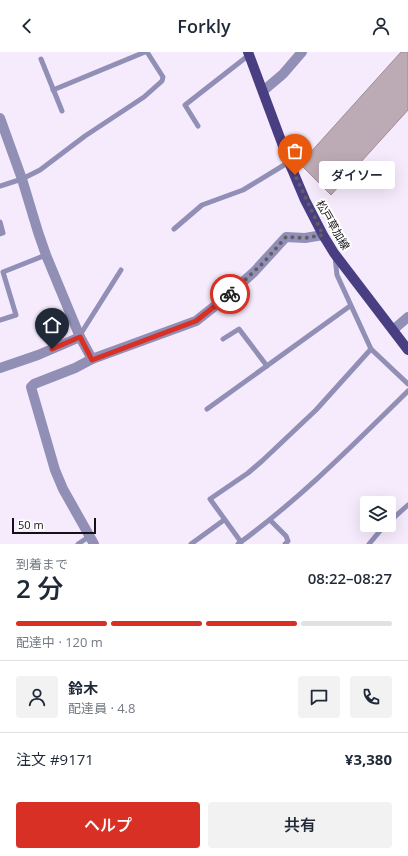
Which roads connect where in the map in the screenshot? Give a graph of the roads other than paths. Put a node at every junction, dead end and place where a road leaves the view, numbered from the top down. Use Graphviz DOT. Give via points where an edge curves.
graph roads {
  1 [pos="146,52"];
  2 [pos="302,52"];
  3 [pos="249,53"];
  4 [pos="41,59"];
  5 [pos="53,90"];
  6 [pos="263,91"];
  7 [pos="62,111"];
  8 [pos="0,118"];
  9 [pos="198,126"];
  10 [pos="289,162"];
  11 [pos="22,179"];
  12 [pos="0,186"];
  13 [pos="0,222"];
  14 [pos="174,229"];
  15 [pos="0,234"];
  16 [pos="323,235"];
  17 [pos="334,253"];
  18 [pos="46,255"];
  19 [pos="121,270"];
  20 [pos="2,272"];
  21 [pos="350,306"];
  22 [pos="408,317"];
  23 [pos="0,320"];
  24 [pos="393,330"];
  25 [pos="79,336"];
  26 [pos="223,339"];
  27 [pos="371,349"];
  28 [pos="408,350"];
  29 [pos="92,360"];
  30 [pos="267,366"];
  31 [pos="0,368"];
  32 [pos="408,384"];
  33 [pos="408,391"];
  34 [pos="207,409"];
  35 [pos="408,505"];
  36 [pos="396,516"];
  37 [pos="224,520"];
  38 [pos="270,520"];
  39 [pos="379,532"];
  40 [pos="92,540"];
  41 [pos="240,543"];
  42 [pos="78,544"];
  43 [pos="191,544"];
  44 [pos="285,544"];
  45 [pos="368,544"];
  1 -- 5 [label="lane"];
  1 -- 11 [label="lane" via="163,77 162,82 144,98 85,136 40,170"];
  2 -- 6 [label="street" via="284,74"];
  3 -- 6 [label="main road, 松戸草加線"];
  3 -- 9 [label="lane" via="185,105"];
  4 -- 5 [label="lane"];
  5 -- 7 [label="lane"];
  6 -- 10 [label="main road, 松戸草加線"];
  8 -- 11 [label="street"];
  10 -- 14 [label="lane" via="243,190 202,205"];
  10 -- 16 [label="main road, 松戸草加線"];
  11 -- 12 [label="lane"];
  11 -- 18 [label="street"];
  13 -- 15 [label="lane" via="3,233"];
  16 -- 17 [label="main road, 松戸草加線"];
  16 -- 29 [label="street" via="305,238 286,237 254,272 196,321"];
  17 -- 21 [label="lane" via="337,275"];
  17 -- 24 [label="main road, 松戸草加線"];
  18 -- 20 [label="lane"];
  18 -- 25 [label="street"];
  19 -- 25 [label="lane"];
  20 -- 23 [label="lane" via="16,315"];
  21 -- 27 [label="lane"];
  21 -- 30 [label="lane"];
  22 -- 24 [label="street"];
  24 -- 28 [label="main road, 松戸草加線"];
  25 -- 29 [label="street"];
  25 -- 31 [label="street" via="38,355"];
  26 -- 30 [label="lane" via="239,329"];
  27 -- 32 [label="lane"];
  27 -- 37 [label="lane" via="316,410 262,461 210,500"];
  29 -- 40 [label="street" via="34,384 31,388 55,470"];
  30 -- 34 [label="lane"];
  33 -- 38 [label="lane"];
  35 -- 36 [label="lane"];
  37 -- 41 [label="lane"];
  37 -- 43 [label="lane"];
  38 -- 41 [label="lane"];
  38 -- 44 [label="lane" via="286,536 288,541"];
  39 -- 45 [label="lane"];
  40 -- 42 [label="lane"];
}
